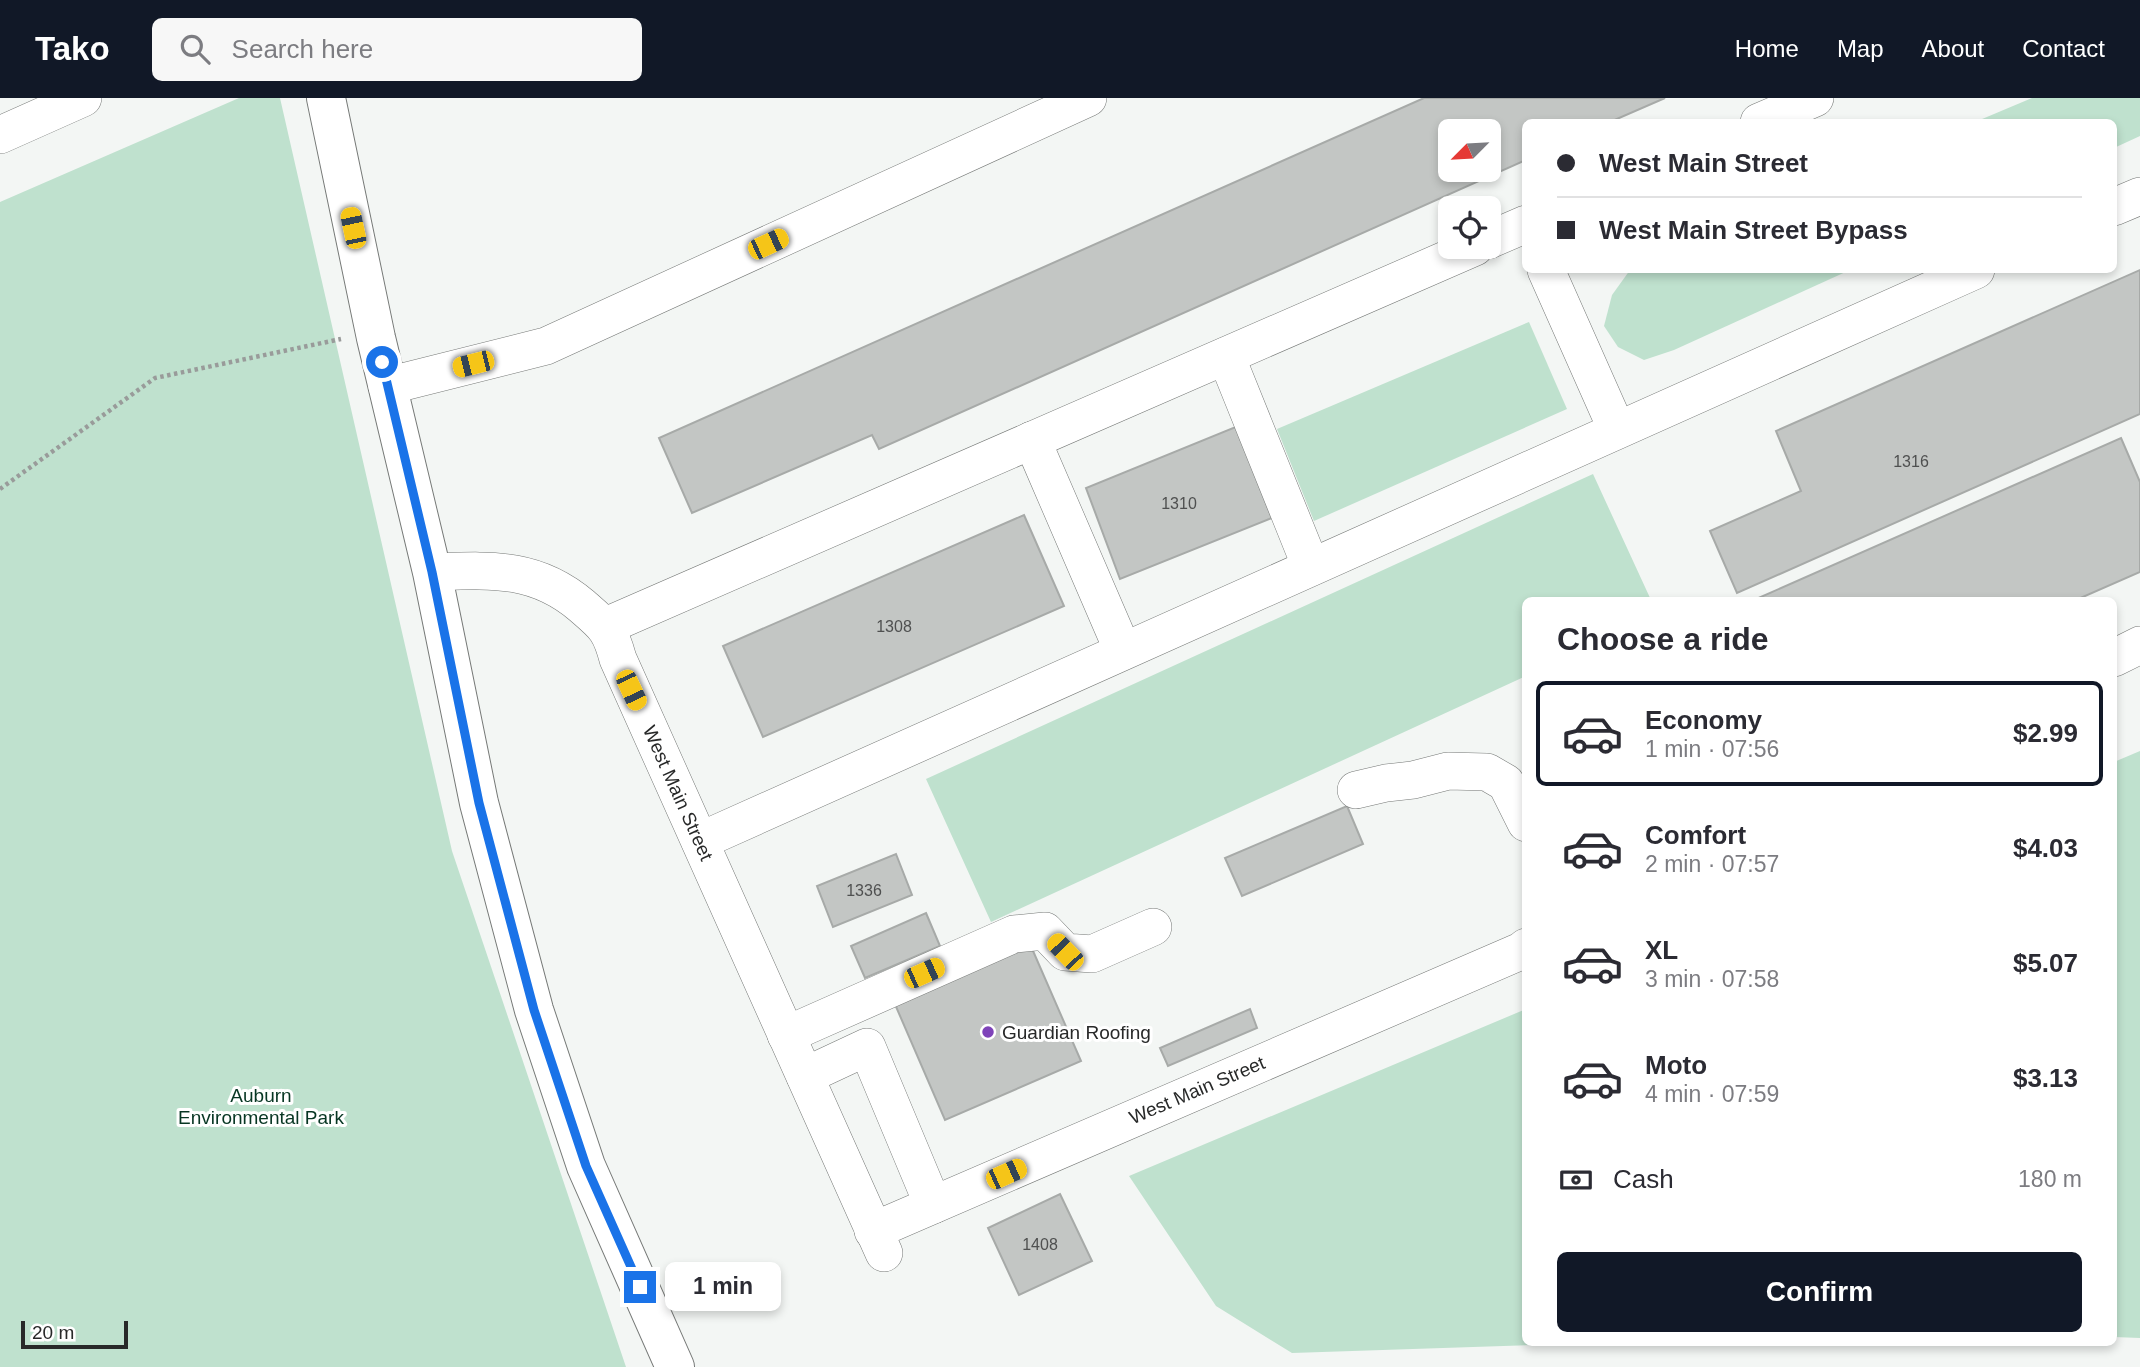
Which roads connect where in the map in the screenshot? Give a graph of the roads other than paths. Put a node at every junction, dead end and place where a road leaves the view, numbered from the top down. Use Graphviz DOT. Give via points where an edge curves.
graph roads {
  1 [pos="83,98"];
  2 [pos="326,98"];
  3 [pos="1088,98"];
  4 [pos="1815,98"];
  5 [pos="1766,119"];
  6 [pos="0,135"];
  7 [pos="2140,196"];
  8 [pos="2117,207"];
  9 [pos="1522,226"];
  10 [pos="1501,235"];
  11 [pos="1448,259"];
  12 [pos="1547,273"];
  13 [pos="1969,273"];
  14 [pos="1226,356"];
  15 [pos="387,386"];
  16 [pos="1617,430"];
  17 [pos="1032,440"];
  18 [pos="1311,567"];
  19 [pos="432,572"];
  20 [pos="606,626"];
  21 [pos="2140,645"];
  22 [pos="1123,651"];
  23 [pos="2117,656"];
  24 [pos="1356,790"];
  25 [pos="1522,815"];
  26 [pos="700,841"];
  27 [pos="1153,927"];
  28 [pos="1522,950"];
  29 [pos="786,1035"];
  30 [pos="805,1076"];
  31 [pos="933,1205"];
  32 [pos="674,1363"];
  1 -- 6 [label="street"];
  2 -- 15 [label="main road"];
  3 -- 15 [label="street" via="546,346"];
  4 -- 5 [label="street"];
  7 -- 8 [label="street"];
  9 -- 10 [label="street"];
  11 -- 14 [label="street"];
  12 -- 16 [label="street"];
  13 -- 16 [label="street"];
  14 -- 17 [label="street"];
  14 -- 18 [label="street"];
  15 -- 19 [label="main road"];
  16 -- 18 [label="street"];
  17 -- 20 [label="street"];
  17 -- 22 [label="street"];
  18 -- 22 [label="street"];
  19 -- 20 [label="street" via="488,570 536,579 556,587"];
  19 -- 32 [label="main road" via="479,803 534,1010 586,1166"];
  20 -- 26 [label="street, West Main Street"];
  21 -- 23 [label="street"];
  22 -- 26 [label="street"];
  24 -- 25 [label="street" via="1448,771 1487,772 1506,783"];
  26 -- 29 [label="street, West Main Street"];
  27 -- 29 [label="street" via="1092,954 1065,952 1045,931 1014,934"];
  28 -- 31 [label="street, West Main Street"];
  29 -- 30 [label="street, West Main Street"];
  30 -- 31 [label="street" via="867,1048"];
  30 -- 31 [label="street, West Main Street" via="879,1242"];
}
